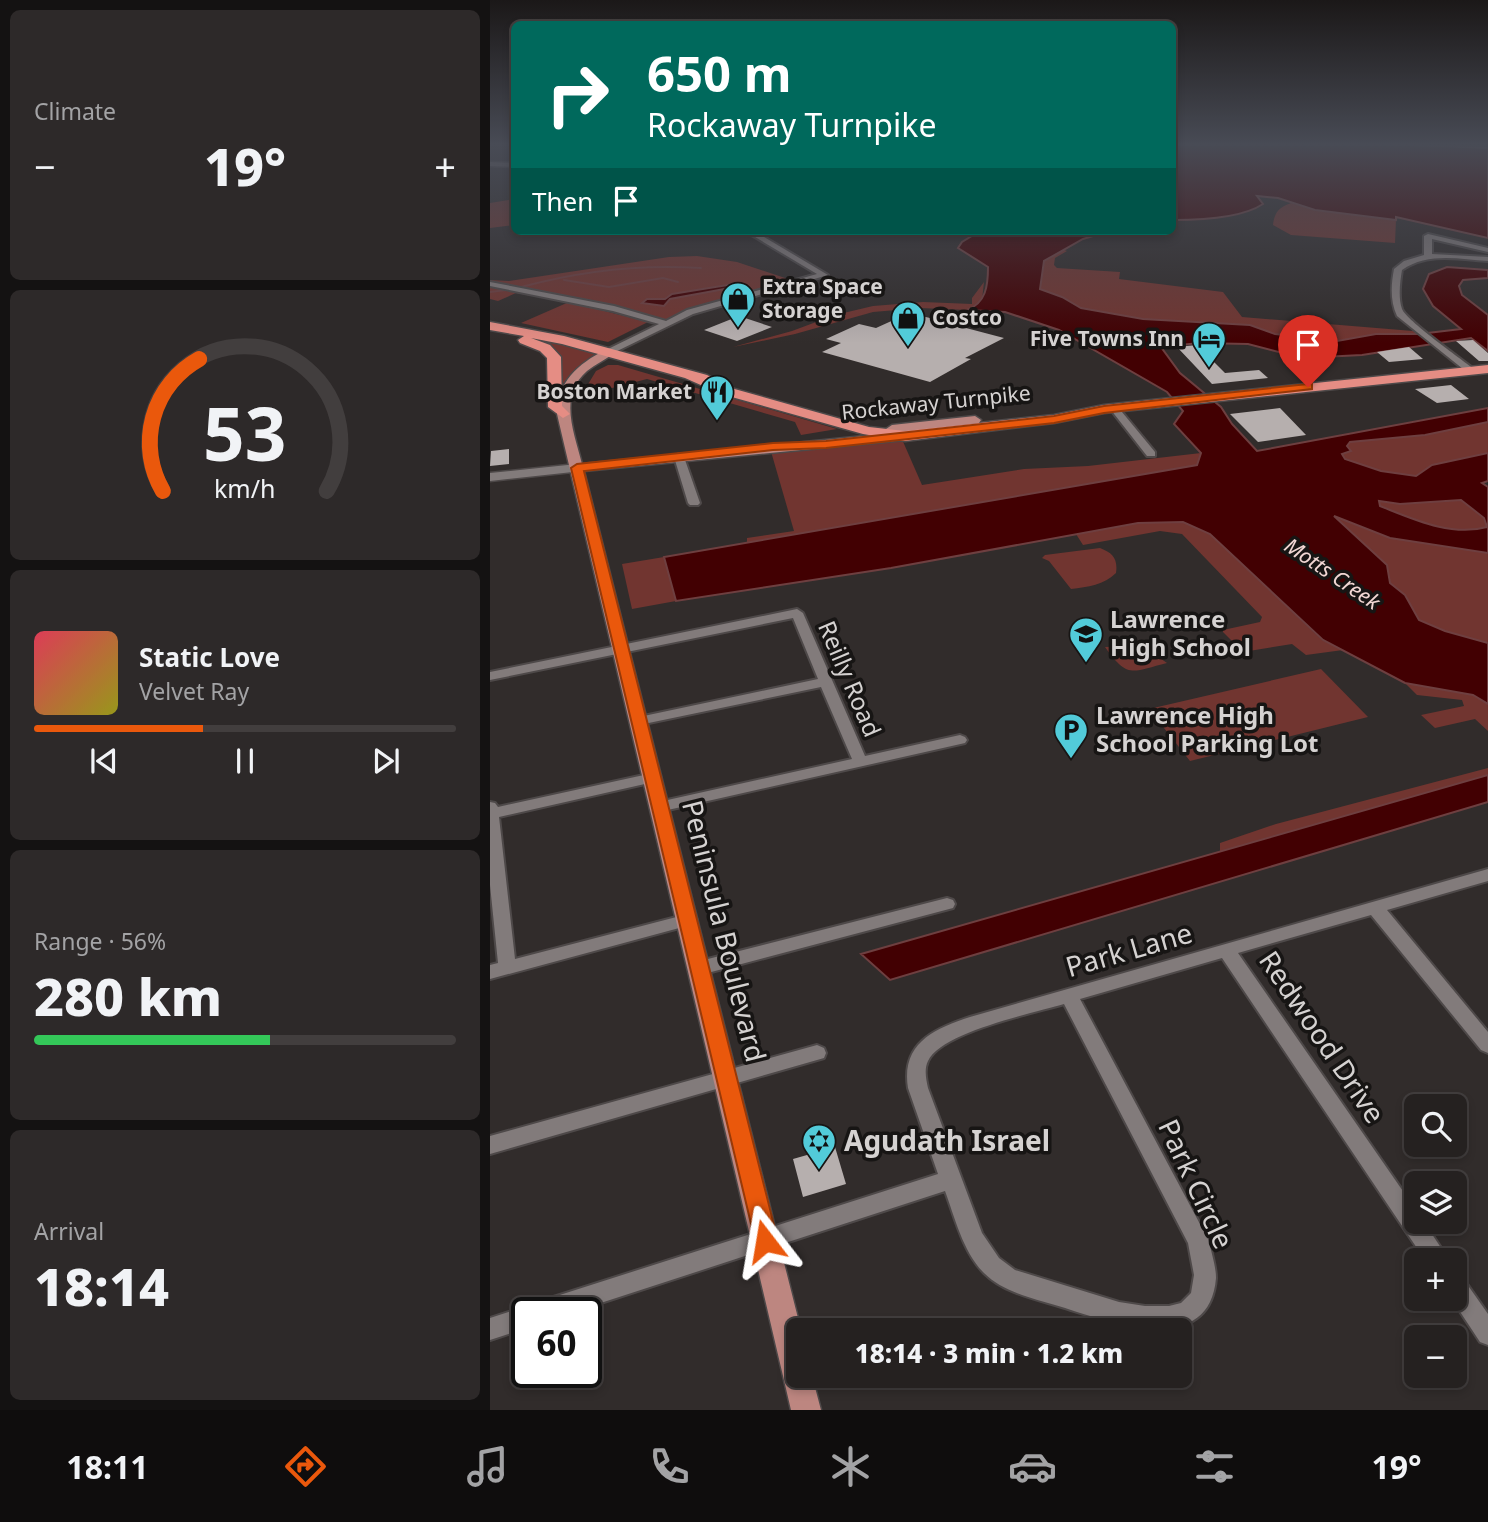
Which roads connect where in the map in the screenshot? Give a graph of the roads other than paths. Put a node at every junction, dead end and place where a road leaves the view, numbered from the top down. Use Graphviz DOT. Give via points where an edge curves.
graph roads {
  1 [pos="755,235"];
  2 [pos="1488,250"];
  3 [pos="1428,257"];
  4 [pos="1488,259"];
  5 [pos="493,285"];
  6 [pos="665,323"];
  7 [pos="490,326"];
  8 [pos="505,328"];
  9 [pos="609,352"];
  10 [pos="1488,369"];
  11 [pos="1471,371"];
  12 [pos="690,375"];
  13 [pos="1109,409"];
  14 [pos="563,414"];
  15 [pos="975,420"];
  16 [pos="868,432"];
  17 [pos="905,436"];
  18 [pos="773,447"];
  19 [pos="1151,454"];
  20 [pos="679,457"];
  21 [pos="577,468"];
  22 [pos="490,477"];
  23 [pos="695,503"];
  24 [pos="621,649"];
  25 [pos="490,676"];
  26 [pos="819,683"];
  27 [pos="639,720"];
  28 [pos="960,740"];
  29 [pos="860,762"];
  30 [pos="653,778"];
  31 [pos="490,807"];
  32 [pos="659,807"];
  33 [pos="490,814"];
  34 [pos="1488,875"];
  35 [pos="947,904"];
  36 [pos="1375,908"];
  37 [pos="688,920"];
  38 [pos="1227,951"];
  39 [pos="700,968"];
  40 [pos="498,970"];
  41 [pos="1069,996"];
  42 [pos="1488,1045"];
  43 [pos="817,1053"];
  44 [pos="725,1077"];
  45 [pos="490,1145"];
  46 [pos="950,1180"];
  47 [pos="765,1241"];
  48 [pos="1430,1248"];
  49 [pos="588,1297"];
  50 [pos="1467,1303"];
  51 [pos="511,1322"];
  52 [pos="490,1329"];
  53 [pos="1488,1334"];
  54 [pos="806,1410"];
  1 -- 6 [label="street" via="824,275 708,306"];
  2 -- 3 [label="street" via="1428,236"];
  3 -- 4 [label="street"];
  3 -- 11 [label="street" via="1406,262 1398,269 1397,307"];
  5 -- 6 [label="street"];
  6 -- 9 [label="street"];
  7 -- 8 [label="highway"];
  8 -- 9 [label="highway"];
  8 -- 14 [label="highway" via="552,355 555,407"];
  9 -- 12 [label="highway"];
  9 -- 14 [label="main road" via="576,374 564,398"];
  10 -- 11 [label="highway, Rockaway Turnpike"];
  11 -- 13 [label="highway, Rockaway Turnpike"];
  12 -- 15 [label="highway" via="855,417"];
  12 -- 16 [label="highway" via="726,391"];
  13 -- 15 [label="highway, Rockaway Turnpike"];
  13 -- 17 [label="highway, Rockaway Turnpike"];
  13 -- 19 [label="street"];
  14 -- 21 [label="main road, Peninsula Boulevard"];
  15 -- 16 [label="main road, Rockaway Turnpike"];
  16 -- 17 [label="highway"];
  16 -- 18 [label="main road, Rockaway Turnpike"];
  17 -- 18 [label="main road, Rockaway Turnpike"];
  18 -- 20 [label="main road, Rockaway Turnpike"];
  20 -- 21 [label="main road, Rockaway Turnpike"];
  20 -- 23 [label="street"];
  21 -- 22 [label="main road, Rockaway Turnpike"];
  21 -- 24 [label="main road, Peninsula Boulevard"];
  24 -- 25 [label="street"];
  24 -- 26 [label="street, Reilly Road" via="797,612"];
  24 -- 27 [label="main road, Peninsula Boulevard"];
  26 -- 27 [label="street"];
  26 -- 29 [label="street, Reilly Road"];
  27 -- 30 [label="main road, Peninsula Boulevard"];
  28 -- 29 [label="street"];
  29 -- 32 [label="street"];
  30 -- 32 [label="main road, Peninsula Boulevard"];
  30 -- 33 [label="street"];
  31 -- 33 [label="street"];
  32 -- 37 [label="main road, Peninsula Boulevard"];
  33 -- 40 [label="street"];
  34 -- 36 [label="street, Park Lane"];
  35 -- 39 [label="street"];
  36 -- 38 [label="street, Park Lane"];
  36 -- 42 [label="street"];
  37 -- 39 [label="main road, Peninsula Boulevard"];
  37 -- 40 [label="street"];
  38 -- 41 [label="street, Park Lane"];
  38 -- 48 [label="street, Redwood Drive"];
  39 -- 44 [label="main road, Peninsula Boulevard"];
  41 -- 46 [label="street, Park Lane" via="957,1029 920,1055 915,1078"];
  41 -- 46 [label="street, Park Circle" via="1198,1241 1206,1273 1196,1307 1165,1318 1126,1316 1009,1278 980,1250"];
  43 -- 44 [label="street"];
  44 -- 45 [label="street"];
  44 -- 47 [label="main road, Peninsula Boulevard"];
  46 -- 47 [label="street"];
  47 -- 49 [label="street"];
  47 -- 54 [label="main road, Peninsula Boulevard"];
  50 -- 53 [label="street"];
  51 -- 52 [label="street"];
}
